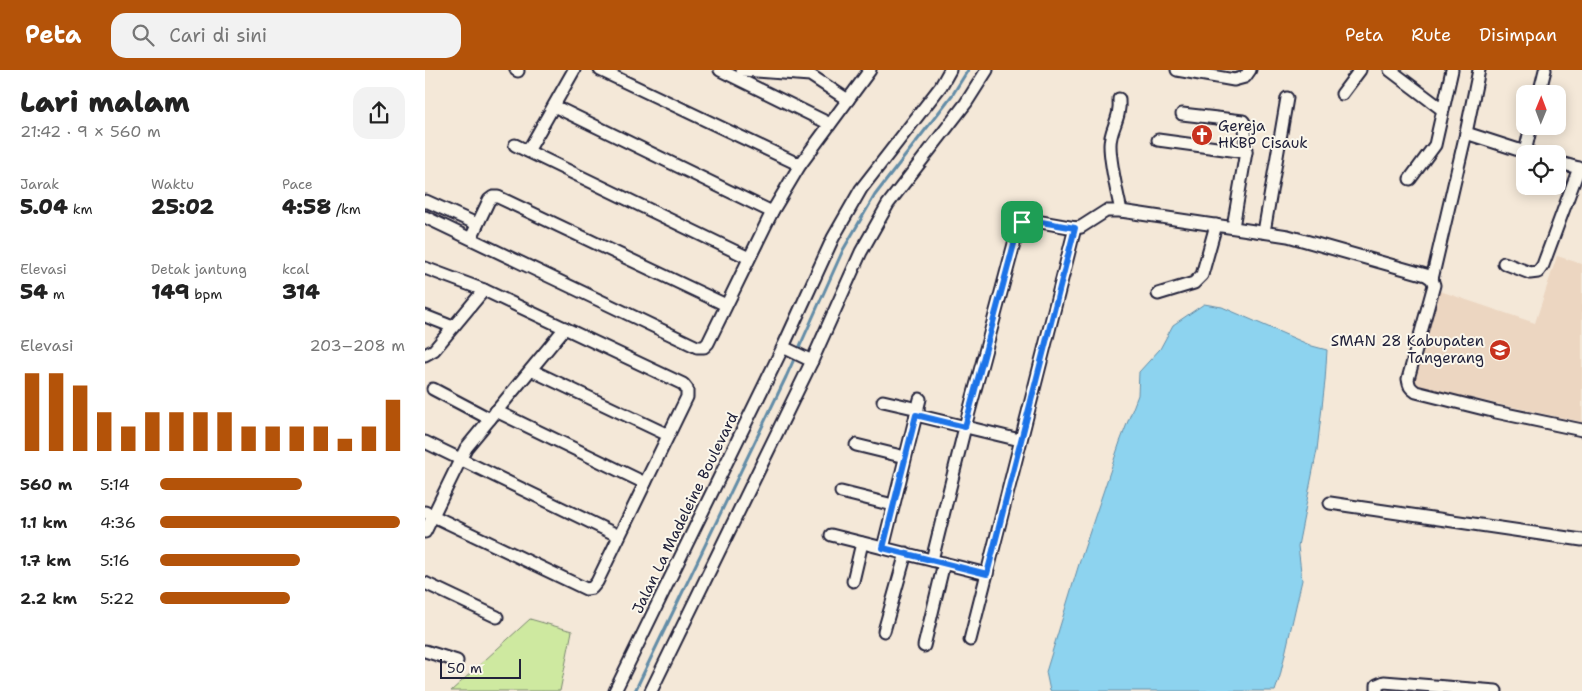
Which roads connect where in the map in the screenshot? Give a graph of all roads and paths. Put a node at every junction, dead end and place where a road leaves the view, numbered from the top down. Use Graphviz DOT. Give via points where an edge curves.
graph roads {
  1 [pos="575,70"];
  2 [pos="600,70"];
  3 [pos="720,70"];
  4 [pos="742,70"];
  5 [pos="871,70"];
  6 [pos="951,70"];
  7 [pos="987,70"];
  8 [pos="1177,70"];
  9 [pos="1250,70"];
  10 [pos="1360,70"];
  11 [pos="1390,70"];
  12 [pos="1452,70"];
  13 [pos="1479,70"];
  14 [pos="1545,70"];
  15 [pos="1541,85"];
  16 [pos="1342,94"];
  17 [pos="1287,98"];
  18 [pos="1119,99"];
  19 [pos="848,100"];
  20 [pos="554,106"];
  21 [pos="1443,110"];
  22 [pos="1182,114"];
  23 [pos="830,124"];
  24 [pos="1466,133"];
  25 [pos="1158,140"];
  26 [pos="515,145"];
  27 [pos="1516,149"];
  28 [pos="528,151"];
  29 [pos="1246,152"];
  30 [pos="800,165"];
  31 [pos="1566,165"];
  32 [pos="1580,169"];
  33 [pos="1410,178"];
  34 [pos="425,202"];
  35 [pos="1121,211"];
  36 [pos="772,212"];
  37 [pos="425,217"];
  38 [pos="477,224"];
  39 [pos="1217,225"];
  40 [pos="1233,227"];
  41 [pos="1075,228"];
  42 [pos="1264,232"];
  43 [pos="471,238"];
  44 [pos="749,258"];
  45 [pos="1504,263"];
  46 [pos="425,268"];
  47 [pos="1431,279"];
  48 [pos="484,290"];
  49 [pos="1158,294"];
  50 [pos="726,305"];
  51 [pos="425,316"];
  52 [pos="453,327"];
  53 [pos="565,328"];
  54 [pos="783,347"];
  55 [pos="425,355"];
  56 [pos="812,361"];
  57 [pos="531,370"];
  58 [pos="433,389"];
  59 [pos="883,400"];
  60 [pos="918,408"];
  61 [pos="493,415"];
  62 [pos="965,427"];
  63 [pos="1582,430"];
  64 [pos="668,435"];
  65 [pos="1020,440"];
  66 [pos="425,442"];
  67 [pos="856,445"];
  68 [pos="905,457"];
  69 [pos="461,459"];
  70 [pos="645,483"];
  71 [pos="841,492"];
  72 [pos="1330,503"];
  73 [pos="893,505"];
  74 [pos="429,514"];
  75 [pos="425,532"];
  76 [pos="831,535"];
  77 [pos="619,536"];
  78 [pos="1582,540"];
  79 [pos="862,542"];
  80 [pos="883,548"];
  81 [pos="905,553"];
  82 [pos="932,560"];
  83 [pos="944,563"];
  84 [pos="987,574"];
  85 [pos="853,581"];
  86 [pos="425,583"];
  87 [pos="497,617"];
  88 [pos="885,631"];
  89 [pos="970,640"];
  90 [pos="924,646"];
  91 [pos="425,651"];
  92 [pos="457,661"];
  93 [pos="615,691"];
  94 [pos="651,691"];
  95 [pos="1377,691"];
  96 [pos="1496,691"];
  1 -- 20 [label="street"];
  2 -- 30 [label="street"];
  3 -- 23 [label="street"];
  4 -- 19 [label="street" via="810,75"];
  5 -- 19 [label="street"];
  6 -- 54 [label="street, Jalan La Madeleine Boulevard" via="861,189 833,238"];
  7 -- 56 [label="street" via="966,103 889,204 861,252"];
  8 -- 9 [label="street" via="1234,80 1245,77"];
  10 -- 16 [label="street"];
  11 -- 21 [label="street"];
  12 -- 21 [label="street"];
  13 -- 24 [label="street"];
  14 -- 15 [label="street"];
  17 -- 42 [label="street"];
  18 -- 35 [label="street" via="1120,109 1110,145"];
  19 -- 23 [label="street"];
  20 -- 28 [label="street"];
  20 -- 36 [label="street"];
  21 -- 33 [label="street" via="1435,145"];
  22 -- 29 [label="street" via="1243,121"];
  23 -- 30 [label="street"];
  24 -- 27 [label="street"];
  24 -- 47 [label="street"];
  25 -- 29 [label="street"];
  26 -- 28 [label="street"];
  28 -- 44 [label="street"];
  29 -- 40 [label="street"];
  30 -- 36 [label="street"];
  31 -- 32 [label="street"];
  32 -- 45 [label="street" via="1539,272 1530,273"];
  34 -- 38 [label="street"];
  35 -- 39 [label="street"];
  35 -- 41 [label="street" via="1107,211"];
  36 -- 44 [label="street"];
  37 -- 43 [label="street"];
  38 -- 43 [label="street"];
  38 -- 50 [label="street" via="489,200 498,197"];
  39 -- 40 [label="street"];
  39 -- 49 [label="street" via="1199,279"];
  40 -- 42 [label="street"];
  41 -- 62 [label="street" via="1030,220 1022,222 1018,229"];
  41 -- 65 [label="street"];
  42 -- 47 [label="street" via="1323,245"];
  43 -- 50 [label="street" via="697,347 708,343"];
  44 -- 50 [label="street"];
  46 -- 48 [label="street"];
  47 -- 63 [label="street" via="1434,285 1409,379 1412,389 1496,412"];
  48 -- 52 [label="street"];
  48 -- 53 [label="street"];
  51 -- 52 [label="street"];
  52 -- 55 [label="street" via="434,350"];
  53 -- 57 [label="street"];
  53 -- 64 [label="street" via="683,384 687,397"];
  54 -- 56 [label="street"];
  54 -- 93 [label="street, Jalan La Madeleine Boulevard"];
  56 -- 94 [label="street"];
  57 -- 61 [label="street"];
  57 -- 64 [label="street"];
  58 -- 61 [label="street"];
  59 -- 60 [label="street"];
  60 -- 62 [label="street"];
  60 -- 68 [label="street"];
  61 -- 69 [label="street"];
  61 -- 70 [label="street"];
  62 -- 65 [label="street"];
  62 -- 82 [label="street"];
  64 -- 70 [label="street"];
  65 -- 84 [label="street"];
  66 -- 69 [label="street"];
  67 -- 68 [label="street"];
  68 -- 73 [label="street"];
  69 -- 74 [label="street"];
  69 -- 77 [label="street"];
  70 -- 77 [label="street"];
  71 -- 73 [label="street"];
  72 -- 78 [label="street"];
  73 -- 80 [label="street"];
  74 -- 75 [label="street"];
  74 -- 77 [label="street" via="586,589 597,582"];
  76 -- 79 [label="street"];
  79 -- 80 [label="street"];
  79 -- 85 [label="street"];
  80 -- 81 [label="street"];
  81 -- 82 [label="street"];
  81 -- 88 [label="street"];
  82 -- 83 [label="street"];
  83 -- 84 [label="street"];
  83 -- 90 [label="street"];
  84 -- 89 [label="street"];
  86 -- 87 [label="street"];
  91 -- 92 [label="street"];
  95 -- 96 [label="street" via="1377,685 1384,682"];
}
